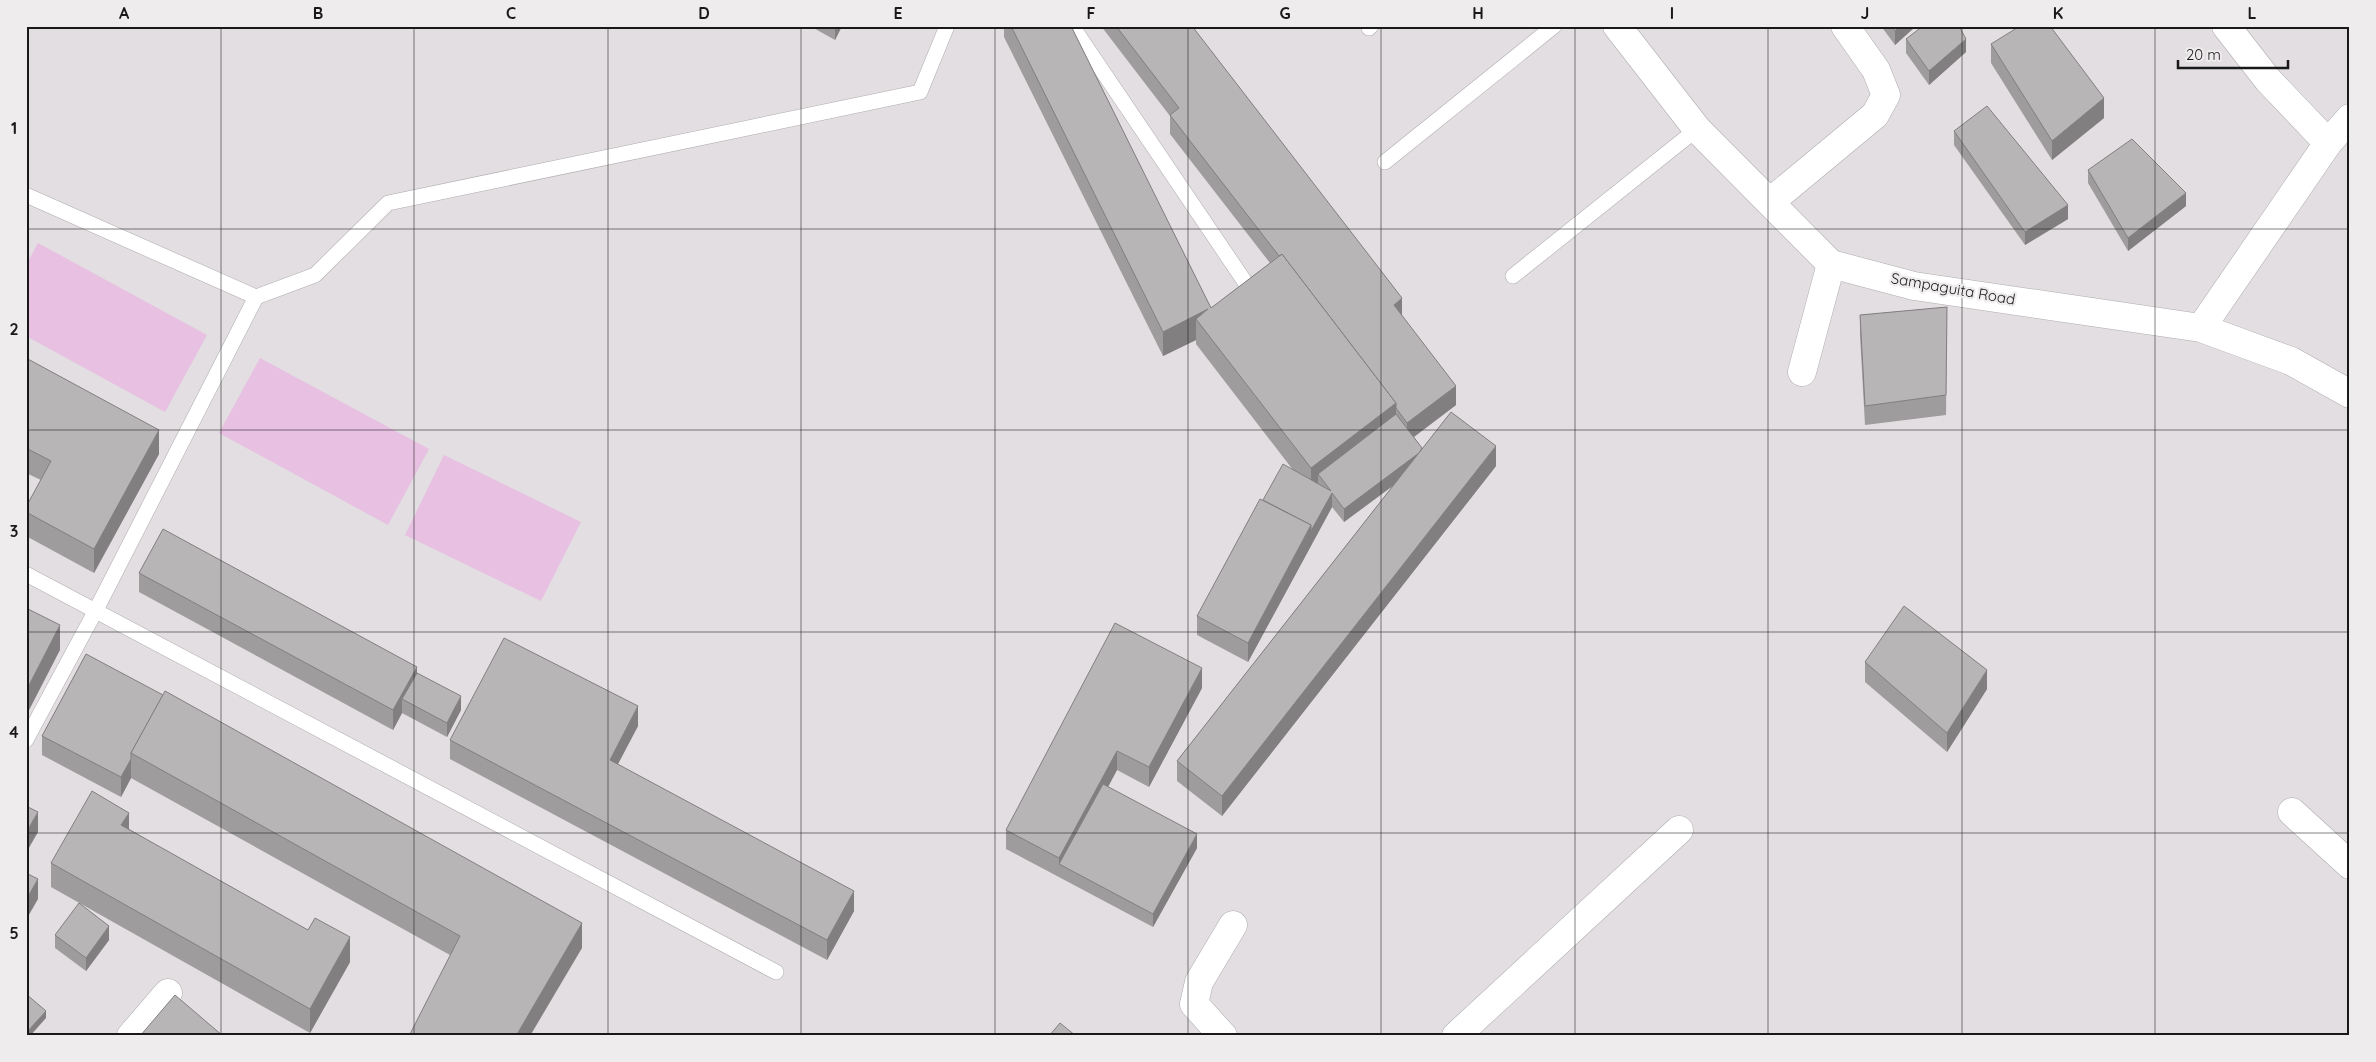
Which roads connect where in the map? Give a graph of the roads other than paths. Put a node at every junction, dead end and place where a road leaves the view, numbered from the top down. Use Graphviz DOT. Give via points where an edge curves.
graph roads {
  1 [pos="947,26"];
  2 [pos="1072,26"];
  3 [pos="1554,26"];
  4 [pos="1617,26"];
  5 [pos="1844,26"];
  6 [pos="2226,26"];
  7 [pos="2350,118"];
  8 [pos="1697,129"];
  9 [pos="2328,143"];
  10 [pos="1385,162"];
  11 [pos="26,195"];
  12 [pos="1770,202"];
  13 [pos="1831,264"];
  14 [pos="1513,276"];
  15 [pos="1249,288"];
  16 [pos="256,297"];
  17 [pos="2201,328"];
  18 [pos="1802,372"];
  19 [pos="2350,394"];
  20 [pos="26,574"];
  21 [pos="96,610"];
  22 [pos="26,740"];
  23 [pos="2292,812"];
  24 [pos="1679,830"];
  25 [pos="2350,865"];
  26 [pos="1233,925"];
  27 [pos="776,972"];
  28 [pos="168,993"];
  29 [pos="131,1036"];
  30 [pos="1223,1036"];
  31 [pos="1456,1036"];
  1 -- 16 [label="lane" via="920,92 388,203 315,275"];
  2 -- 15 [label="lane"];
  3 -- 10 [label="lane"];
  4 -- 8 [label="street"];
  5 -- 12 [label="street" via="1876,70 1886,95 1875,115"];
  6 -- 9 [label="street" via="2268,80"];
  7 -- 9 [label="street"];
  8 -- 12 [label="street"];
  8 -- 14 [label="lane"];
  9 -- 17 [label="street"];
  11 -- 16 [label="lane"];
  12 -- 13 [label="street"];
  13 -- 17 [label="street, Sampaguita Road" via="1914,286"];
  13 -- 18 [label="street"];
  16 -- 21 [label="lane"];
  17 -- 19 [label="street, Sampaguita Road" via="2291,361"];
  20 -- 21 [label="lane"];
  21 -- 22 [label="lane"];
  21 -- 27 [label="lane"];
  23 -- 25 [label="street"];
  24 -- 31 [label="street"];
  26 -- 30 [label="street" via="1199,982 1194,1004"];
  28 -- 29 [label="street"];
}
